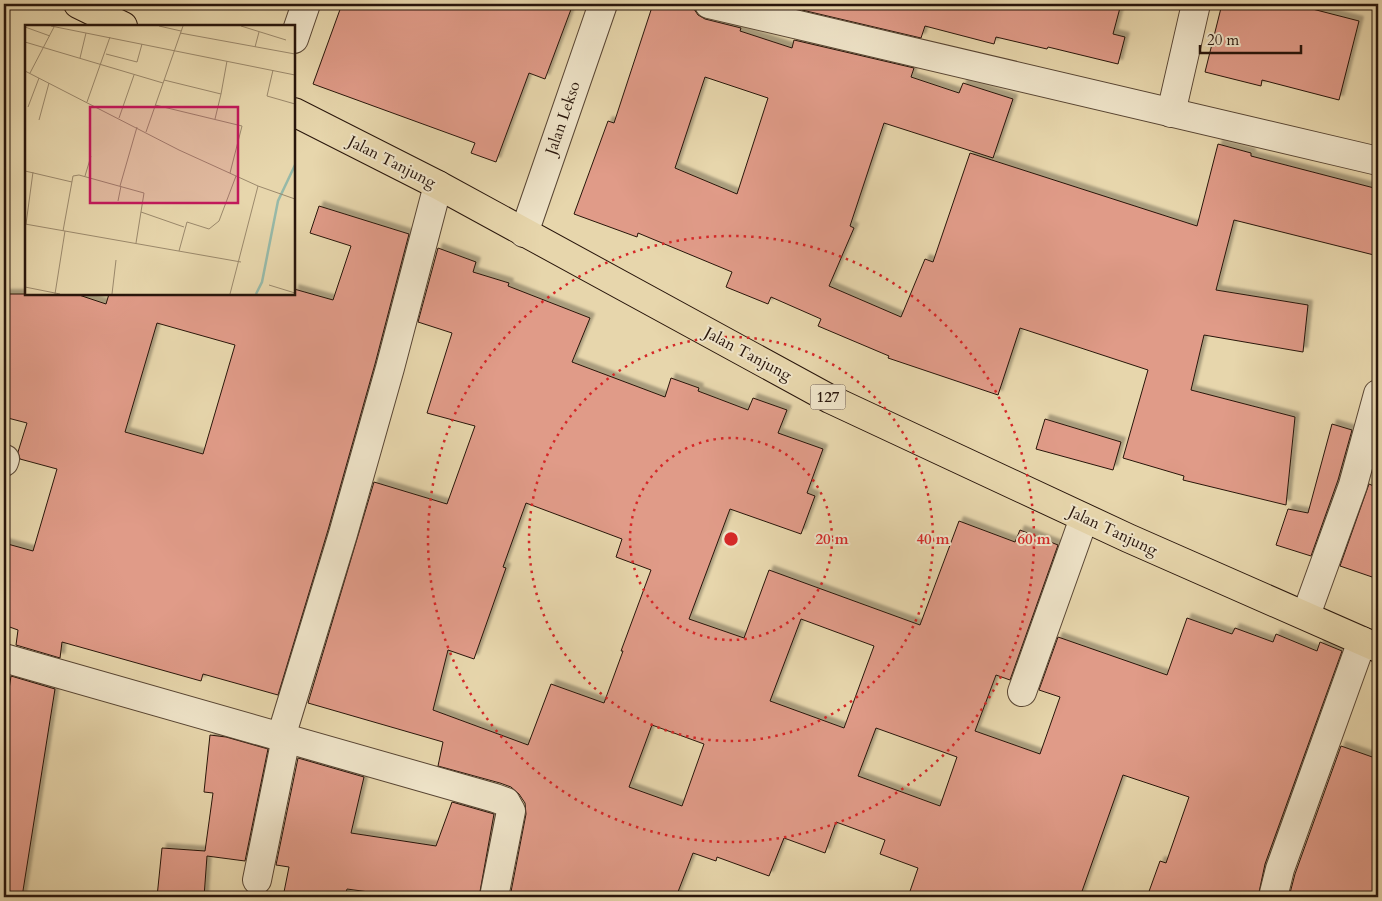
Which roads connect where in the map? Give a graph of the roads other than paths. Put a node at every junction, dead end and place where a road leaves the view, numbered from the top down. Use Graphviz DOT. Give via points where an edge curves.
graph roads {
  1 [pos="78,4"];
  2 [pos="306,4"];
  3 [pos="603,4"];
  4 [pos="709,4"];
  5 [pos="1196,4"];
  6 [pos="121,25"];
  7 [pos="295,36"];
  8 [pos="295,113"];
  9 [pos="1170,114"];
  10 [pos="1378,161"];
  11 [pos="438,185"];
  12 [pos="524,233"];
  13 [pos="1378,394"];
  14 [pos="1084,518"];
  15 [pos="1306,616"];
  16 [pos="1370,644"];
  17 [pos="4,658"];
  18 [pos="1022,692"];
  19 [pos="284,738"];
  20 [pos="257,880"];
  21 [pos="494,897"];
  22 [pos="1273,897"];
  1 -- 6 [label="main road"];
  2 -- 7 [label="street"];
  3 -- 12 [label="street, Jalan Lekso"];
  4 -- 9 [label="street"];
  5 -- 9 [label="street"];
  8 -- 11 [label="main road, Jalan Tanjung / 127"];
  9 -- 10 [label="street"];
  11 -- 12 [label="main road, Jalan Tanjung / 127"];
  11 -- 19 [label="street" via="390,368"];
  12 -- 14 [label="main road, Jalan Tanjung / 127" via="830,398"];
  13 -- 15 [label="street" via="1353,485"];
  14 -- 15 [label="main road, Jalan Tanjung / 127"];
  14 -- 18 [label="street"];
  15 -- 16 [label="main road, Jalan Tanjung / 127"];
  16 -- 22 [label="street" via="1280,869"];
  17 -- 19 [label="street"];
  19 -- 20 [label="street"];
  19 -- 21 [label="street" via="506,802 511,811"];
}
